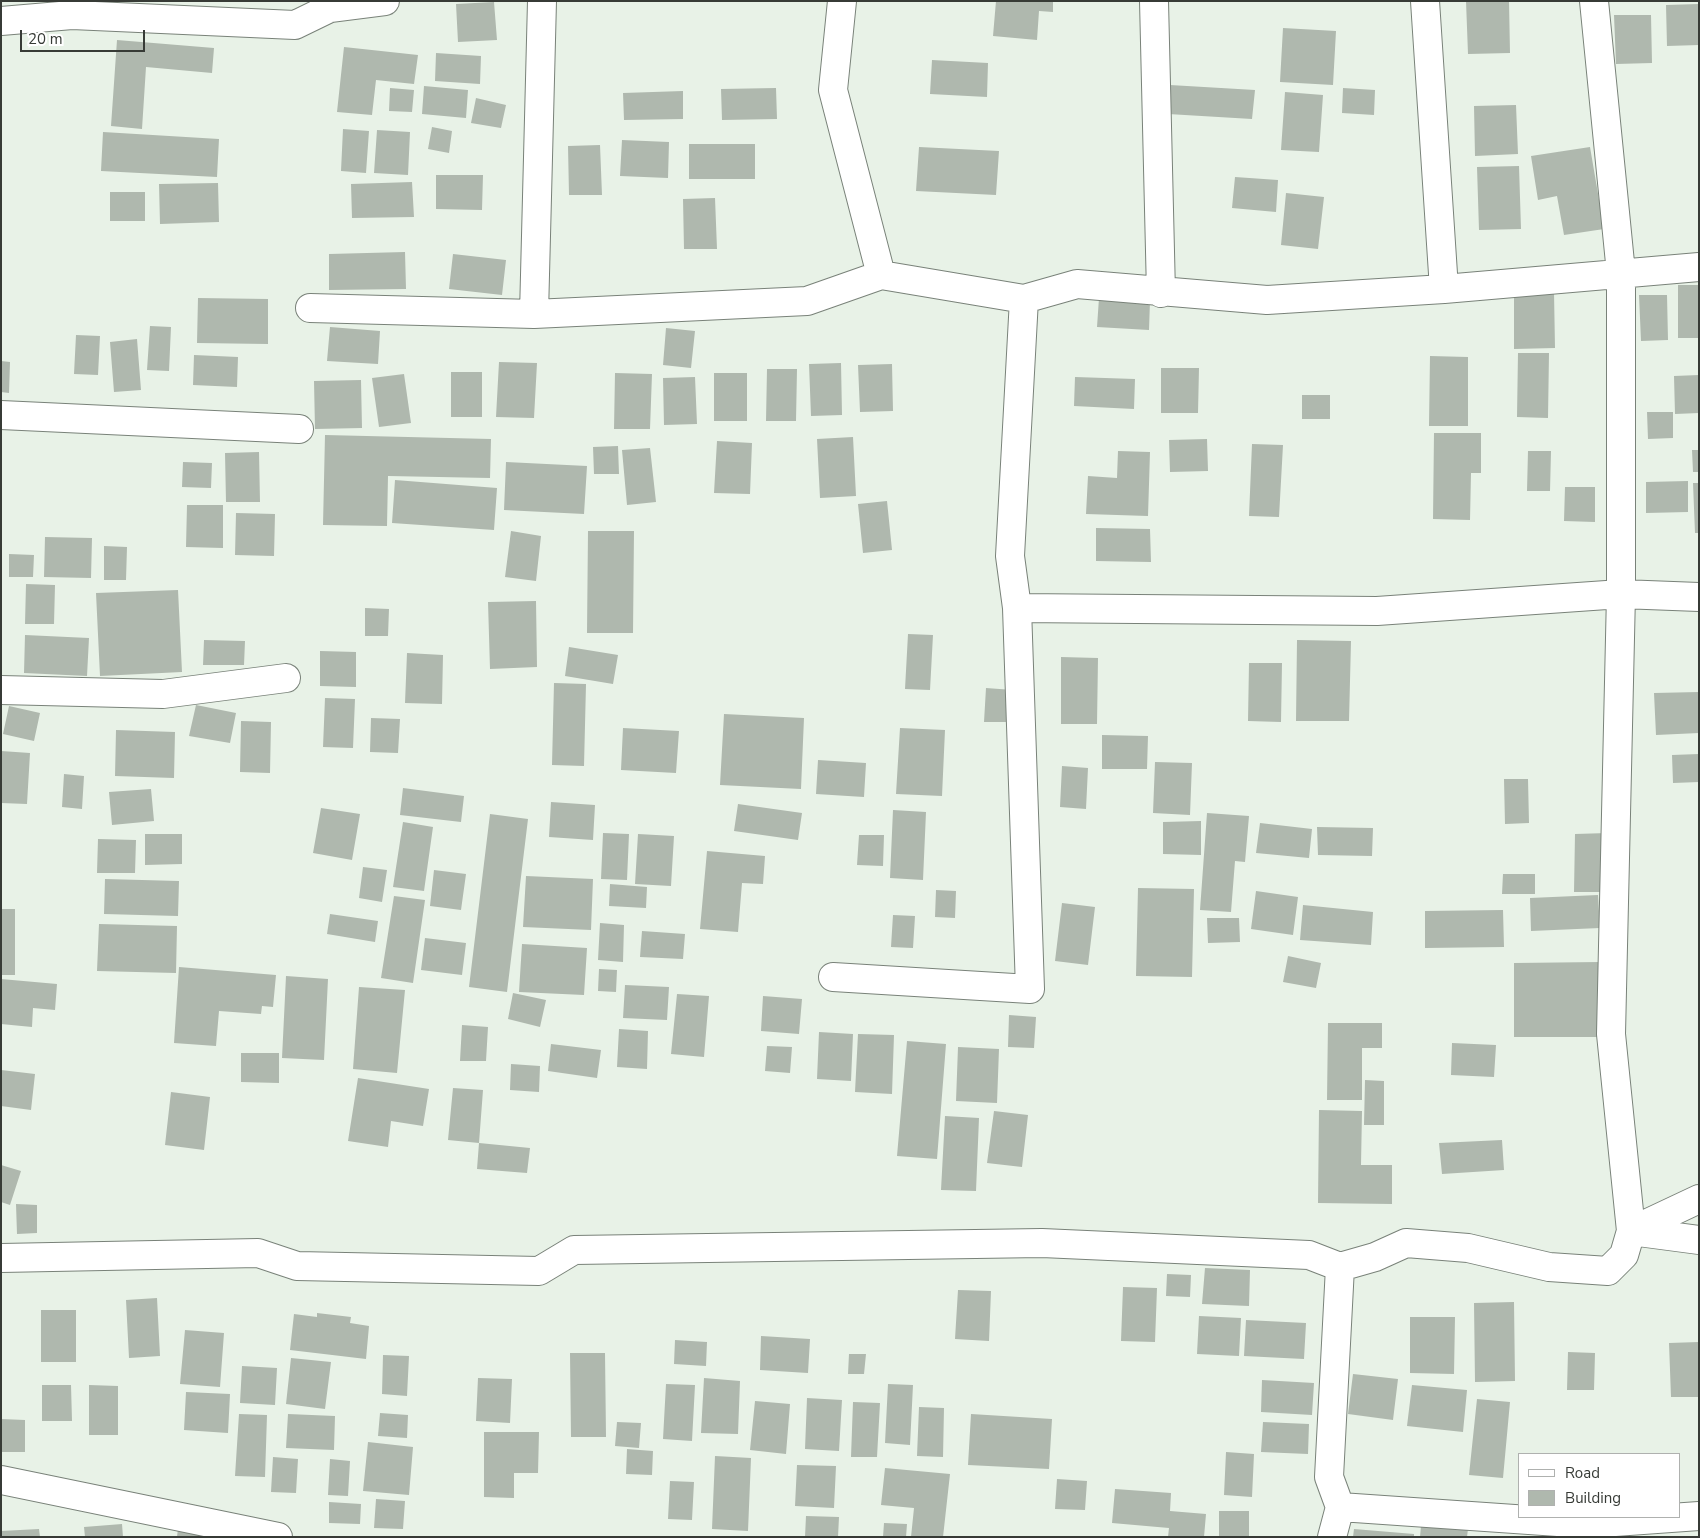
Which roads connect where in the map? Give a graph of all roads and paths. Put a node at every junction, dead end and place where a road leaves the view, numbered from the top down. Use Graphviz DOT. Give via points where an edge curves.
graph roads {
  1 [pos="386,1"];
  2 [pos="542,1"];
  3 [pos="842,1"];
  4 [pos="1154,1"];
  5 [pos="1425,1"];
  6 [pos="1594,1"];
  7 [pos="1,21"];
  8 [pos="1699,267"];
  9 [pos="1621,272"];
  10 [pos="881,275"];
  11 [pos="1444,289"];
  12 [pos="1161,293"];
  13 [pos="1024,299"];
  14 [pos="310,308"];
  15 [pos="534,314"];
  16 [pos="1,415"];
  17 [pos="300,429"];
  18 [pos="1621,594"];
  19 [pos="1699,597"];
  20 [pos="1017,608"];
  21 [pos="286,678"];
  22 [pos="1,690"];
  23 [pos="833,977"];
  24 [pos="1699,1199"];
  25 [pos="1631,1231"];
  26 [pos="1699,1240"];
  27 [pos="1,1258"];
  28 [pos="1340,1267"];
  29 [pos="1,1480"];
  30 [pos="1340,1507"];
  31 [pos="1699,1516"];
  32 [pos="1586,1530"];
  33 [pos="278,1537"];
  34 [pos="1332,1537"];
  1 -- 7 [label="street" via="330,8 295,25 72,15"];
  2 -- 15 [label="street"];
  3 -- 10 [label="street" via="833,90"];
  4 -- 12 [label="street"];
  5 -- 11 [label="street"];
  6 -- 9 [label="street"];
  8 -- 9 [label="street"];
  9 -- 11 [label="street"];
  9 -- 18 [label="street"];
  10 -- 13 [label="street"];
  10 -- 15 [label="street" via="807,301"];
  11 -- 12 [label="street" via="1267,300"];
  12 -- 13 [label="street" via="1077,284"];
  13 -- 20 [label="street" via="1010,556"];
  14 -- 15 [label="street"];
  16 -- 17 [label="street"];
  18 -- 19 [label="street"];
  18 -- 20 [label="street" via="1377,611"];
  18 -- 25 [label="street" via="1611,1034"];
  20 -- 23 [label="street" via="1030,989"];
  21 -- 22 [label="street" via="163,694"];
  24 -- 25 [label="street"];
  25 -- 26 [label="street"];
  25 -- 28 [label="street" via="1624,1255 1608,1271 1549,1267 1468,1248 1406,1243 1375,1257"];
  27 -- 28 [label="street" via="258,1253 297,1266 539,1271 574,1250 1042,1243 1309,1255"];
  28 -- 30 [label="street" via="1329,1476"];
  29 -- 33 [label="street"];
  30 -- 32 [label="street"];
  30 -- 34 [label="street"];
  31 -- 32 [label="street"];
}
